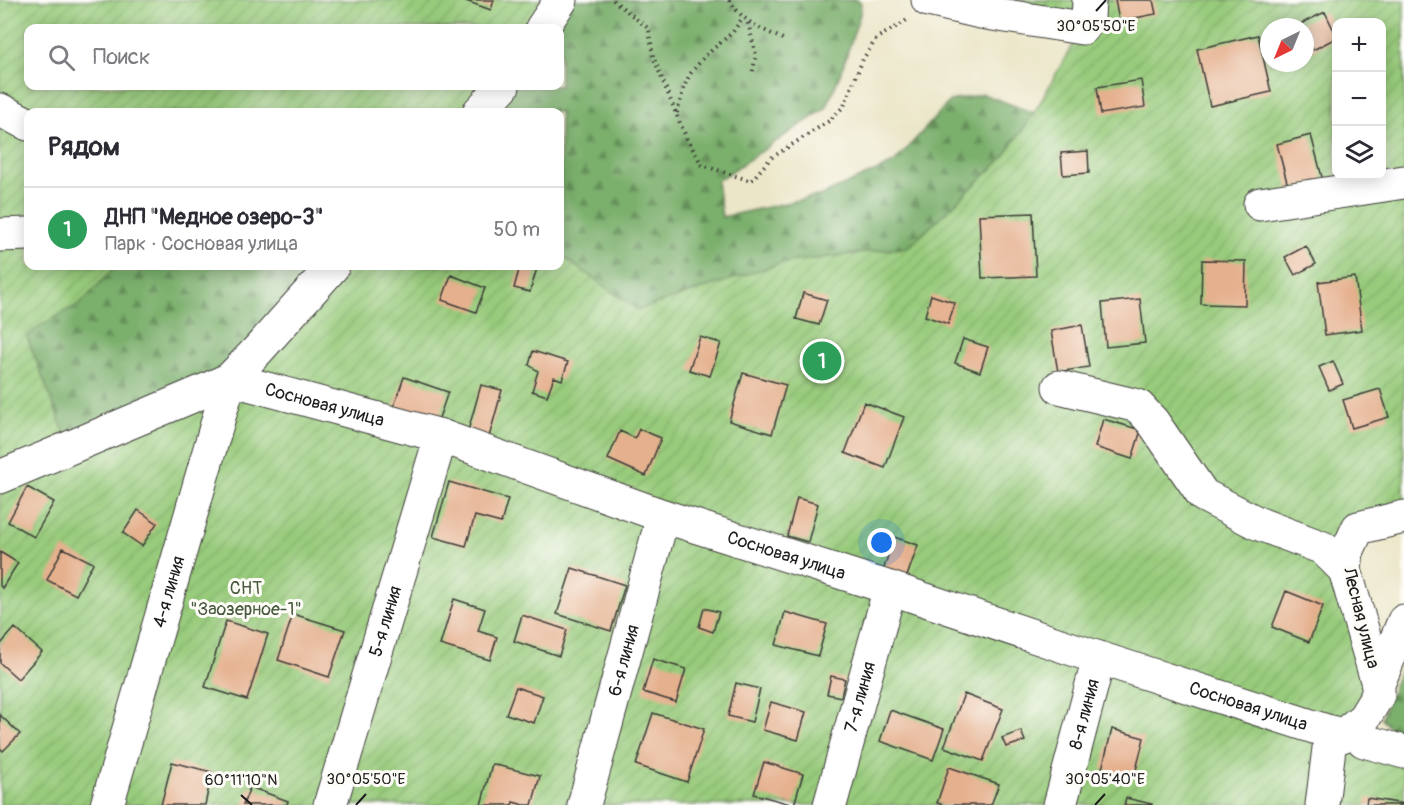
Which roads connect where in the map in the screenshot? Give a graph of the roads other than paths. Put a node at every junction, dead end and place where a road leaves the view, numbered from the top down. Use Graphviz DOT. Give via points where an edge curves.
graph roads {
  1 [pos="561,0"];
  2 [pos="1089,0"];
  3 [pos="932,1"];
  4 [pos="545,24"];
  5 [pos="498,90"];
  6 [pos="483,108"];
  7 [pos="0,110"];
  8 [pos="24,122"];
  9 [pos="1404,182"];
  10 [pos="1260,204"];
  11 [pos="24,234"];
  12 [pos="0,235"];
  13 [pos="329,270"];
  14 [pos="230,379"];
  15 [pos="1059,387"];
  16 [pos="441,436"];
  17 [pos="0,477"];
  18 [pos="663,516"];
  19 [pos="1404,517"];
  20 [pos="1345,570"];
  21 [pos="890,588"];
  22 [pos="1404,621"];
  23 [pos="1099,658"];
  24 [pos="1378,684"];
  25 [pos="1346,736"];
  26 [pos="1404,752"];
  27 [pos="107,805"];
  28 [pos="330,805"];
  29 [pos="584,805"];
  30 [pos="830,805"];
  31 [pos="1060,805"];
  32 [pos="1322,805"];
  1 -- 4 [label="street"];
  2 -- 3 [label="street" via="1088,18 1082,28"];
  5 -- 6 [label="street"];
  7 -- 8 [label="street"];
  9 -- 10 [label="street"];
  11 -- 12 [label="street"];
  13 -- 14 [label="street"];
  14 -- 16 [label="street, Сосновая улица"];
  14 -- 17 [label="street"];
  14 -- 27 [label="street, 4-я линия"];
  15 -- 20 [label="street" via="1138,406 1154,422 1203,495 1257,524 1323,548"];
  16 -- 18 [label="street, Сосновая улица"];
  16 -- 28 [label="street, 5-я линия"];
  18 -- 21 [label="street, Сосновая улица"];
  18 -- 29 [label="street, 6-я линия"];
  19 -- 20 [label="street, Лесная улица" via="1358,528 1347,552"];
  20 -- 24 [label="street, Лесная улица"];
  21 -- 23 [label="street, Сосновая улица"];
  21 -- 30 [label="street, 7-я линия"];
  22 -- 24 [label="street, Лесная улица"];
  23 -- 25 [label="street, Сосновая улица"];
  23 -- 31 [label="street, 8-я линия"];
  24 -- 25 [label="street, Лесная улица" via="1378,695 1364,718"];
  25 -- 26 [label="street, Сосновая улица"];
  25 -- 32 [label="street"];
}
